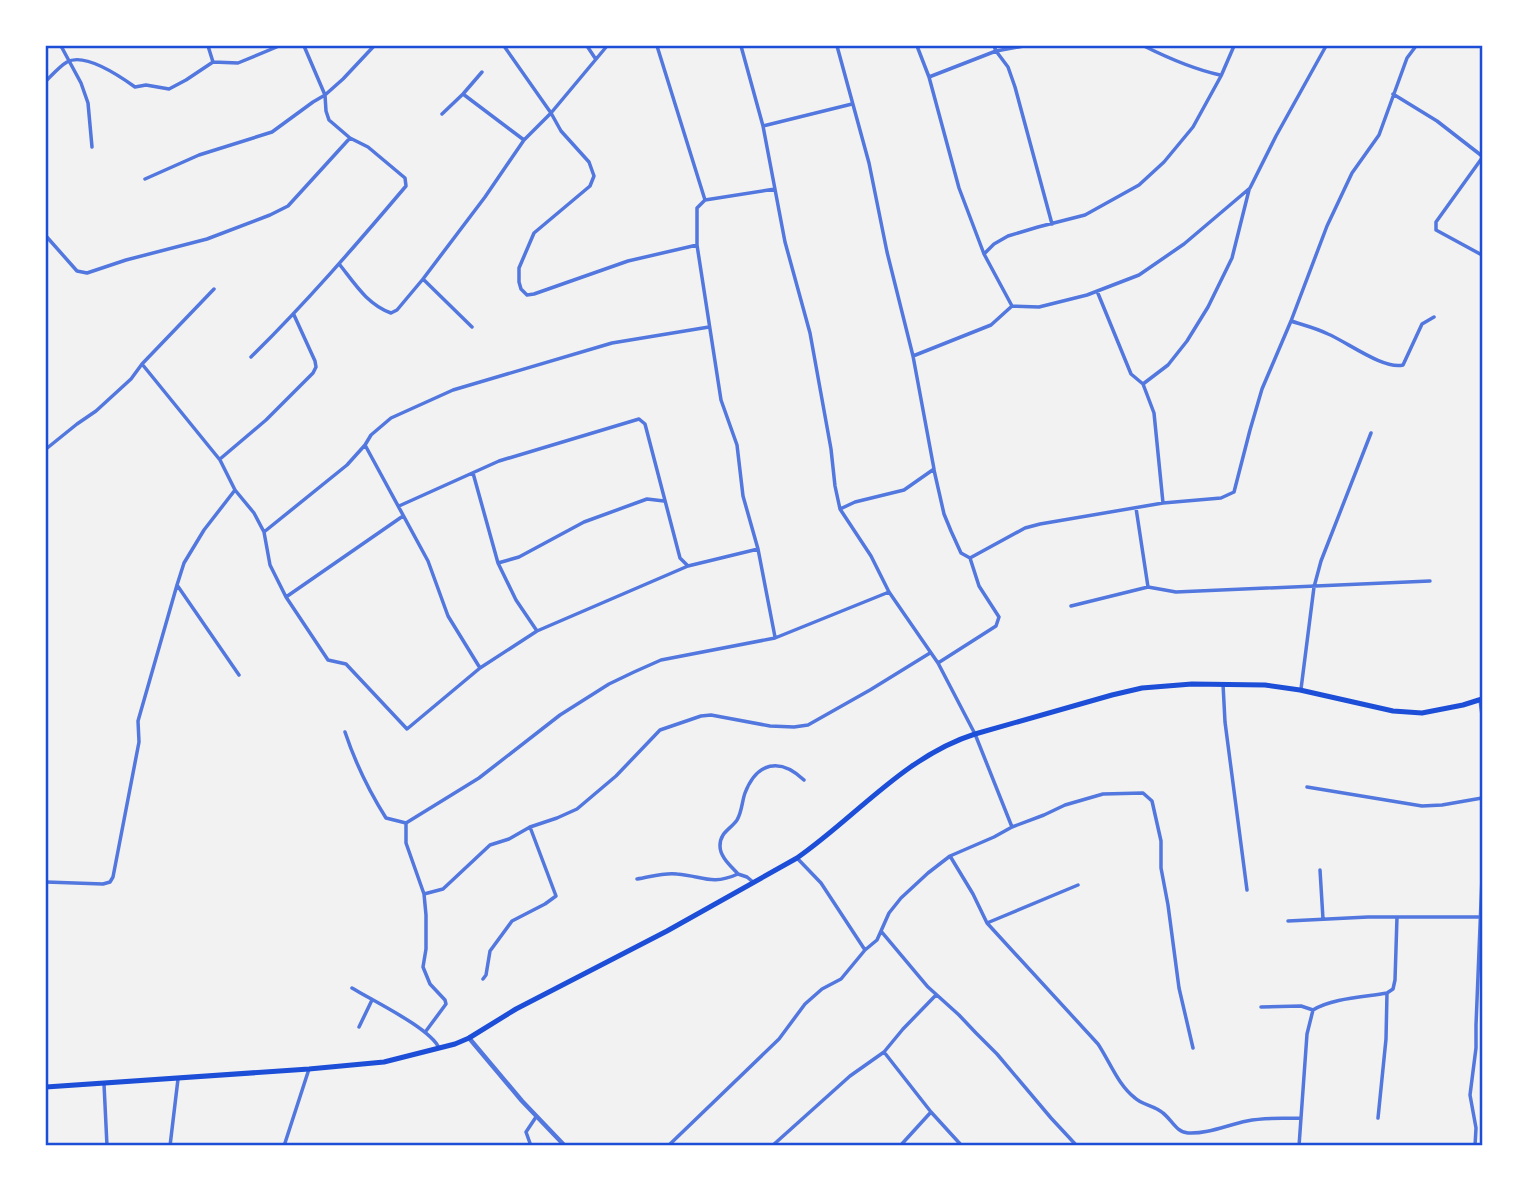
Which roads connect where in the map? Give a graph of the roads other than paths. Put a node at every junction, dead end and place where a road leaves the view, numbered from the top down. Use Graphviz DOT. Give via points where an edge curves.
graph roads {
  1 [pos="61,46"];
  2 [pos="208,46"];
  3 [pos="279,46"];
  4 [pos="304,46"];
  5 [pos="374,46"];
  6 [pos="503,46"];
  7 [pos="587,46"];
  8 [pos="607,46"];
  9 [pos="657,46"];
  10 [pos="741,46"];
  11 [pos="837,46"];
  12 [pos="917,46"];
  13 [pos="1024,46"];
  14 [pos="1144,46"];
  15 [pos="1234,46"];
  16 [pos="1326,46"];
  17 [pos="1416,46"];
  18 [pos="995,48"];
  19 [pos="595,58"];
  20 [pos="69,61"];
  21 [pos="214,62"];
  22 [pos="482,72"];
  23 [pos="1221,76"];
  24 [pos="929,77"];
  25 [pos="46,81"];
  26 [pos="463,94"];
  27 [pos="1394,94"];
  28 [pos="325,95"];
  29 [pos="853,104"];
  30 [pos="551,113"];
  31 [pos="442,114"];
  32 [pos="762,126"];
  33 [pos="350,138"];
  34 [pos="524,140"];
  35 [pos="92,147"];
  36 [pos="1482,157"];
  37 [pos="145,179"];
  38 [pos="1250,188"];
  39 [pos="776,189"];
  40 [pos="705,200"];
  41 [pos="1052,224"];
  42 [pos="46,236"];
  43 [pos="697,245"];
  44 [pos="984,254"];
  45 [pos="1482,255"];
  46 [pos="340,265"];
  47 [pos="423,279"];
  48 [pos="214,289"];
  49 [pos="1097,291"];
  50 [pos="1012,306"];
  51 [pos="293,315"];
  52 [pos="1434,317"];
  53 [pos="1291,321"];
  54 [pos="472,327"];
  55 [pos="709,327"];
  56 [pos="913,356"];
  57 [pos="251,357"];
  58 [pos="142,364"];
  59 [pos="1143,384"];
  60 [pos="1370,433"];
  61 [pos="365,444"];
  62 [pos="46,449"];
  63 [pos="220,460"];
  64 [pos="933,469"];
  65 [pos="473,473"];
  66 [pos="234,490"];
  67 [pos="664,501"];
  68 [pos="1163,503"];
  69 [pos="398,506"];
  70 [pos="1136,508"];
  71 [pos="840,509"];
  72 [pos="403,516"];
  73 [pos="264,532"];
  74 [pos="758,550"];
  75 [pos="970,558"];
  76 [pos="498,563"];
  77 [pos="688,566"];
  78 [pos="1430,581"];
  79 [pos="177,585"];
  80 [pos="1148,587"];
  81 [pos="1314,587"];
  82 [pos="889,592"];
  83 [pos="286,597"];
  84 [pos="1071,606"];
  85 [pos="537,631"];
  86 [pos="775,638"];
  87 [pos="930,653"];
  88 [pos="938,663"];
  89 [pos="480,668"];
  90 [pos="239,675"];
  91 [pos="1223,683"];
  92 [pos="1300,690"];
  93 [pos="1481,699"];
  94 [pos="1482,715"];
  95 [pos="345,732"];
  96 [pos="975,734"];
  97 [pos="804,780"];
  98 [pos="1307,787"];
  99 [pos="1482,798"];
  100 [pos="406,823"];
  101 [pos="530,827"];
  102 [pos="1012,827"];
  103 [pos="950,856"];
  104 [pos="797,858"];
  105 [pos="1320,870"];
  106 [pos="738,874"];
  107 [pos="1482,877"];
  108 [pos="637,879"];
  109 [pos="46,882"];
  110 [pos="754,883"];
  111 [pos="1078,885"];
  112 [pos="1247,890"];
  113 [pos="424,894"];
  114 [pos="1397,917"];
  115 [pos="1480,917"];
  116 [pos="1323,919"];
  117 [pos="1288,921"];
  118 [pos="986,923"];
  119 [pos="881,931"];
  120 [pos="865,950"];
  121 [pos="483,978"];
  122 [pos="352,988"];
  123 [pos="1387,993"];
  124 [pos="936,995"];
  125 [pos="372,1000"];
  126 [pos="1261,1007"];
  127 [pos="1313,1010"];
  128 [pos="359,1027"];
  129 [pos="426,1031"];
  130 [pos="469,1038"];
  131 [pos="1193,1048"];
  132 [pos="440,1049"];
  133 [pos="884,1052"];
  134 [pos="309,1069"];
  135 [pos="178,1079"];
  136 [pos="104,1084"];
  137 [pos="46,1087"];
  138 [pos="931,1112"];
  139 [pos="536,1116"];
  140 [pos="1301,1118"];
  141 [pos="1378,1118"];
  142 [pos="1074,1144"];
  143 [pos="107,1146"];
  144 [pos="170,1146"];
  145 [pos="285,1146"];
  146 [pos="531,1146"];
  147 [pos="565,1146"];
  148 [pos="668,1146"];
  149 [pos="772,1146"];
  150 [pos="900,1146"];
  151 [pos="962,1146"];
  152 [pos="1299,1146"];
  153 [pos="1475,1146"];
  1 -- 20 [label="street"];
  2 -- 21 [label="street"];
  3 -- 21 [label="street" via="237,63"];
  4 -- 28 [label="street"];
  5 -- 28 [label="street"];
  6 -- 30 [label="street"];
  7 -- 19 [label="street"];
  8 -- 19 [label="street"];
  9 -- 40 [label="street"];
  10 -- 32 [label="street"];
  11 -- 29 [label="street"];
  12 -- 24 [label="street"];
  13 -- 18 [label="street"];
  14 -- 23 [label="street"];
  15 -- 23 [label="street"];
  16 -- 38 [label="street"];
  17 -- 27 [label="street"];
  18 -- 24 [label="street"];
  18 -- 41 [label="street" via="1016,87"];
  19 -- 30 [label="street"];
  20 -- 21 [label="street" via="112,71 135,88 169,89"];
  20 -- 25 [label="street"];
  20 -- 35 [label="street" via="88,103"];
  22 -- 26 [label="street"];
  23 -- 41 [label="street" via="1194,127 1139,186 1085,215"];
  24 -- 44 [label="street" via="959,188"];
  26 -- 31 [label="street"];
  26 -- 34 [label="street"];
  27 -- 36 [label="street"];
  27 -- 53 [label="street" via="1379,135 1352,173 1327,226"];
  28 -- 33 [label="street" via="329,120"];
  28 -- 37 [label="street" via="272,132 199,155"];
  29 -- 32 [label="street"];
  29 -- 56 [label="street"];
  30 -- 34 [label="street"];
  30 -- 43 [label="street" via="589,162 594,176 590,186 534,233 519,268 519,282 527,295 628,261"];
  32 -- 39 [label="street"];
  33 -- 42 [label="street" via="288,206 207,239 87,273 77,271"];
  33 -- 46 [label="street" via="399,172 406,186"];
  34 -- 47 [label="street"];
  36 -- 45 [label="street" via="1436,222 1436,230"];
  38 -- 49 [label="street" via="1139,275"];
  38 -- 59 [label="street" via="1232,258 1208,307 1168,365"];
  39 -- 40 [label="street"];
  39 -- 71 [label="street" via="810,333"];
  40 -- 43 [label="street" via="697,208"];
  41 -- 44 [label="street" via="1008,236"];
  43 -- 55 [label="street"];
  44 -- 50 [label="street"];
  46 -- 47 [label="street" via="363,295 391,313"];
  46 -- 51 [label="street"];
  47 -- 54 [label="street"];
  48 -- 58 [label="street"];
  49 -- 50 [label="street" via="1039,307"];
  49 -- 59 [label="street" via="1131,374"];
  50 -- 56 [label="street" via="991,325"];
  51 -- 57 [label="street"];
  51 -- 63 [label="street" via="316,368"];
  52 -- 53 [label="street" via="1422,324 1403,365 1395,368"];
  53 -- 68 [label="street" via="1262,389 1234,492 1221,498"];
  55 -- 61 [label="street" via="612,343 453,390 391,418"];
  55 -- 74 [label="street" via="721,400 737,445 743,496"];
  56 -- 64 [label="street"];
  58 -- 62 [label="street" via="96,411"];
  58 -- 63 [label="street"];
  59 -- 68 [label="street" via="1154,413"];
  60 -- 81 [label="street"];
  61 -- 69 [label="street"];
  61 -- 73 [label="street" via="347,465"];
  63 -- 66 [label="street"];
  64 -- 71 [label="street" via="904,491"];
  64 -- 75 [label="street" via="951,531 961,553"];
  65 -- 67 [label="street" via="639,419 645,424"];
  65 -- 69 [label="street"];
  65 -- 76 [label="street"];
  66 -- 73 [label="street"];
  66 -- 79 [label="street" via="197,541"];
  67 -- 76 [label="street" via="647,499 584,522 519,557"];
  67 -- 77 [label="street" via="680,558"];
  68 -- 70 [label="street"];
  69 -- 72 [label="street"];
  70 -- 75 [label="street" via="1025,528"];
  70 -- 80 [label="street"];
  71 -- 82 [label="street"];
  72 -- 83 [label="street"];
  72 -- 89 [label="street" via="428,561 448,616"];
  73 -- 83 [label="street" via="270,565"];
  74 -- 77 [label="street"];
  74 -- 86 [label="street"];
  75 -- 88 [label="street" via="979,586 999,617 996,626"];
  76 -- 85 [label="street"];
  77 -- 85 [label="street"];
  78 -- 81 [label="street"];
  79 -- 90 [label="street"];
  79 -- 109 [label="street" via="138,721 139,743 113,877 103,884"];
  80 -- 81 [label="street" via="1176,592"];
  80 -- 84 [label="street"];
  81 -- 92 [label="street"];
  82 -- 86 [label="street"];
  82 -- 87 [label="street"];
  83 -- 89 [label="street" via="328,660 346,664 407,729"];
  85 -- 89 [label="street"];
  86 -- 100 [label="street" via="661,660 609,684 560,715 479,778"];
  87 -- 88 [label="street"];
  87 -- 101 [label="street" via="808,724 770,726 711,715 660,730 577,809"];
  88 -- 96 [label="street"];
  91 -- 92 [label="main road"];
  91 -- 96 [label="main road" via="1142,688"];
  91 -- 112 [label="street"];
  92 -- 93 [label="main road" via="1376,708 1422,713"];
  93 -- 94 [label="street"];
  95 -- 100 [label="street" via="386,818"];
  96 -- 102 [label="street"];
  96 -- 104 [label="main road" via="912,765"];
  97 -- 106 [label="street" via="780,765 758,771 737,820 726,829 720,844 720,851"];
  98 -- 99 [label="street" via="1422,806"];
  100 -- 113 [label="street" via="406,843"];
  101 -- 113 [label="street" via="490,845 443,889"];
  101 -- 121 [label="street" via="555,896 512,921 490,951"];
  102 -- 103 [label="street"];
  102 -- 131 [label="street" via="1103,794 1143,793 1152,801 1179,988"];
  103 -- 118 [label="street"];
  103 -- 119 [label="street" via="901,898"];
  104 -- 110 [label="main road"];
  104 -- 120 [label="street" via="821,883"];
  105 -- 116 [label="street"];
  106 -- 108 [label="street" via="716,881 675,873"];
  106 -- 110 [label="street"];
  107 -- 115 [label="street"];
  110 -- 130 [label="main road"];
  111 -- 118 [label="street"];
  113 -- 129 [label="street" via="423,967 446,1003"];
  114 -- 115 [label="street"];
  114 -- 116 [label="street"];
  114 -- 123 [label="street" via="1395,980"];
  115 -- 153 [label="street" via="1470,1095"];
  116 -- 117 [label="street"];
  118 -- 140 [label="street" via="1098,1044 1136,1100 1165,1114 1176,1128 1186,1133 1269,1117"];
  119 -- 120 [label="street"];
  119 -- 124 [label="street"];
  120 -- 148 [label="street" via="841,979 805,1004 779,1039"];
  122 -- 125 [label="street"];
  123 -- 127 [label="street"];
  123 -- 141 [label="street"];
  124 -- 133 [label="street"];
  124 -- 142 [label="street" via="997,1054"];
  125 -- 128 [label="street"];
  125 -- 129 [label="street"];
  126 -- 127 [label="street"];
  127 -- 140 [label="street"];
  129 -- 132 [label="street"];
  130 -- 132 [label="main road"];
  130 -- 139 [label="street"];
  132 -- 134 [label="main road" via="384,1062"];
  133 -- 138 [label="street"];
  133 -- 149 [label="street"];
  134 -- 135 [label="main road"];
  134 -- 145 [label="street"];
  135 -- 136 [label="main road"];
  135 -- 144 [label="street"];
  136 -- 137 [label="main road"];
  136 -- 143 [label="street"];
  138 -- 150 [label="street"];
  138 -- 151 [label="street"];
  139 -- 146 [label="street" via="526,1132"];
  139 -- 147 [label="street"];
  140 -- 152 [label="street"];
}
